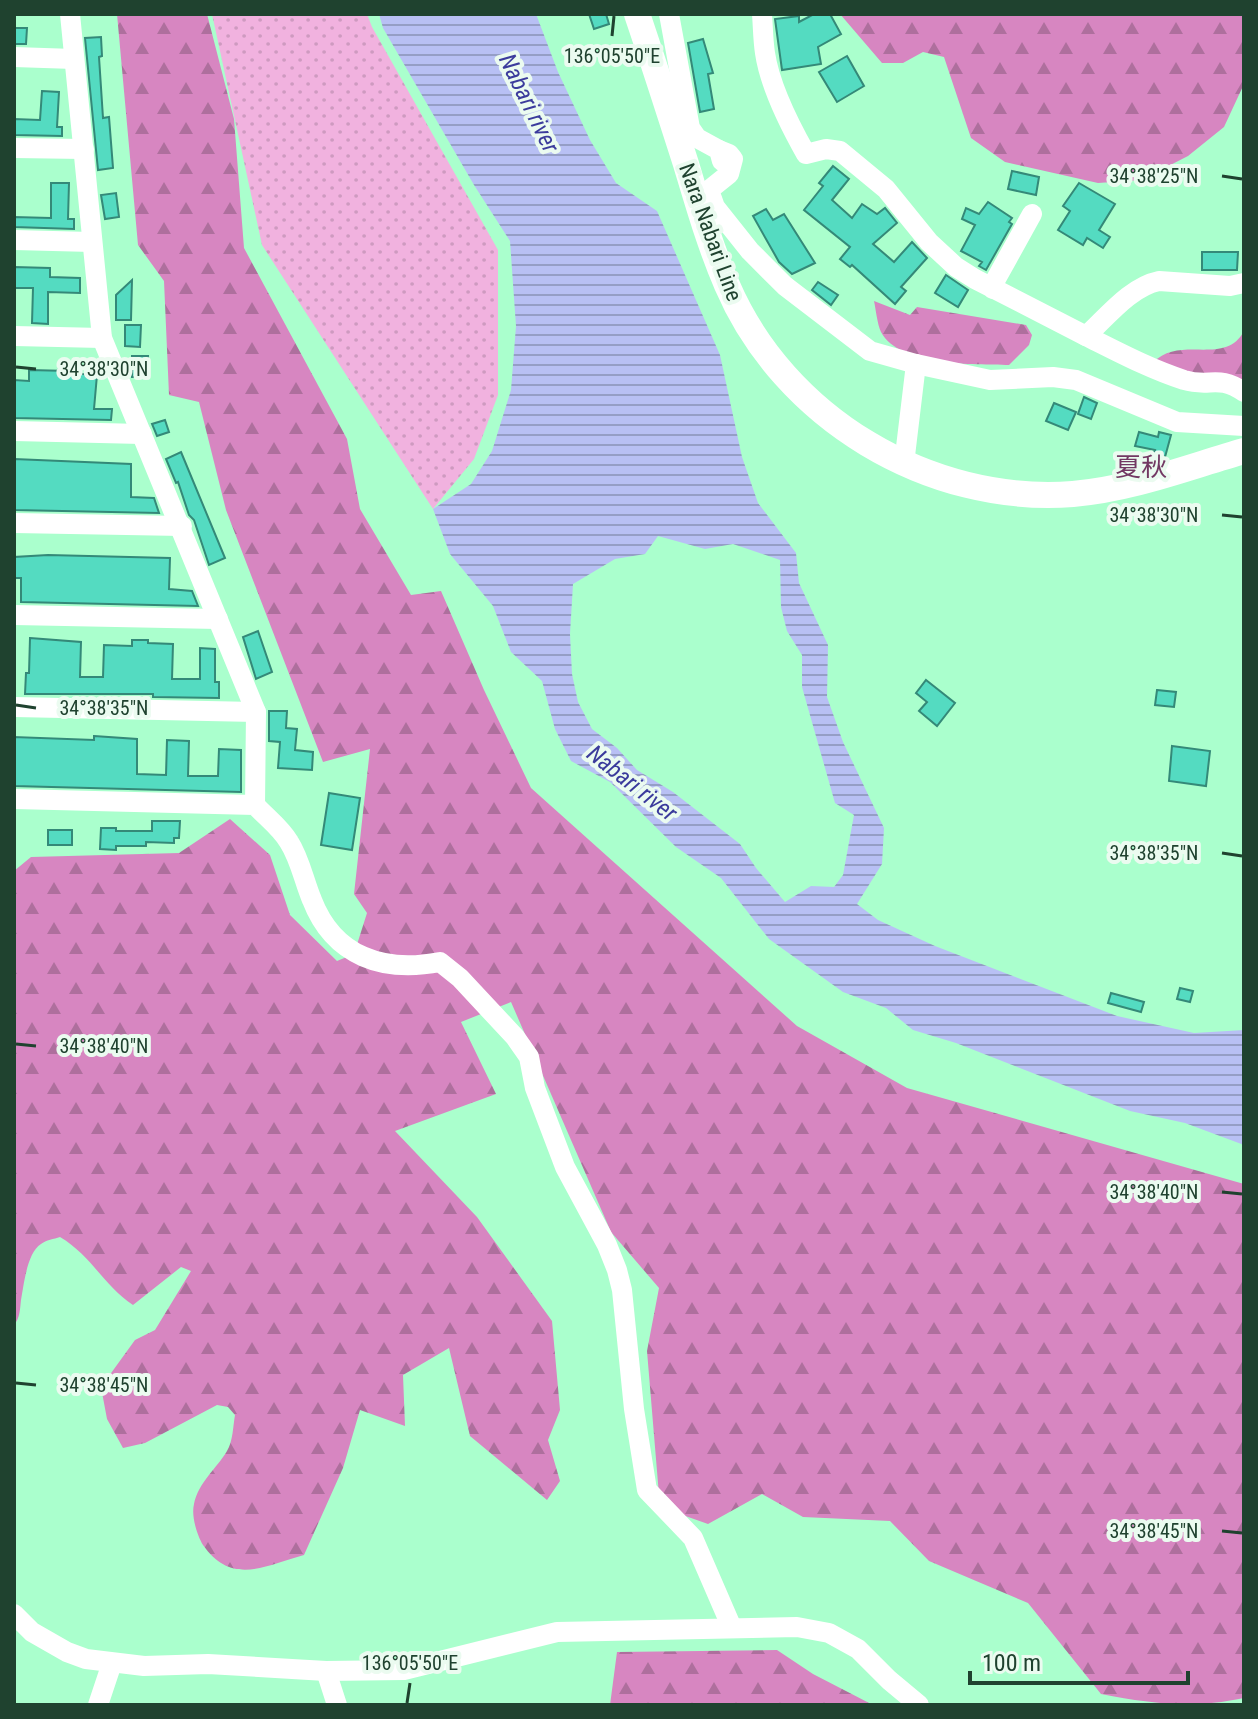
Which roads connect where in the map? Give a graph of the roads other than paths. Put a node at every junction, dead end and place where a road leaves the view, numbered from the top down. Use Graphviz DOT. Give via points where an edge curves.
graph roads {
  1 [pos="70,14"];
  2 [pos="637,14"];
  3 [pos="669,14"];
  4 [pos="762,14"];
  5 [pos="14,57"];
  6 [pos="74,59"];
  7 [pos="14,148"];
  8 [pos="84,149"];
  9 [pos="719,150"];
  10 [pos="691,179"];
  11 [pos="1032,214"];
  12 [pos="14,240"];
  13 [pos="92,242"];
  14 [pos="1244,283"];
  15 [pos="993,289"];
  16 [pos="14,336"];
  17 [pos="1086,336"];
  18 [pos="102,338"];
  19 [pos="916,364"];
  20 [pos="1244,392"];
  21 [pos="1244,426"];
  22 [pos="14,431"];
  23 [pos="142,434"];
  24 [pos="1244,451"];
  25 [pos="904,464"];
  26 [pos="14,523"];
  27 [pos="182,526"];
  28 [pos="14,615"];
  29 [pos="218,619"];
  30 [pos="14,707"];
  31 [pos="256,712"];
  32 [pos="14,799"];
  33 [pos="255,805"];
  34 [pos="14,1614"];
  35 [pos="732,1628"];
  36 [pos="112,1663"];
  37 [pos="326,1671"];
  38 [pos="98,1705"];
  39 [pos="337,1705"];
  40 [pos="919,1705"];
  1 -- 6 [label="street"];
  2 -- 10 [label="main road, Nara Nabari Line"];
  3 -- 9 [label="street" via="690,128"];
  4 -- 15 [label="street" via="765,55 806,154 840,151 886,189 939,252"];
  5 -- 6 [label="street"];
  6 -- 8 [label="street"];
  7 -- 8 [label="street"];
  8 -- 13 [label="street"];
  9 -- 10 [label="street" via="719,170"];
  9 -- 19 [label="street" via="733,159 732,167 709,194 750,251 785,286 870,351"];
  10 -- 25 [label="main road, Nara Nabari Line" via="728,288 766,353 827,415"];
  11 -- 15 [label="street"];
  12 -- 13 [label="street"];
  13 -- 18 [label="street"];
  14 -- 17 [label="street" via="1147,284"];
  15 -- 17 [label="street"];
  16 -- 18 [label="street"];
  17 -- 20 [label="street" via="1185,380 1230,383"];
  18 -- 23 [label="street"];
  19 -- 21 [label="street" via="990,380 1076,380 1177,422"];
  19 -- 25 [label="street"];
  22 -- 23 [label="street"];
  23 -- 27 [label="street"];
  24 -- 25 [label="main road, Nara Nabari Line" via="1110,489 1047,495 965,484"];
  26 -- 27 [label="street"];
  27 -- 29 [label="street"];
  28 -- 29 [label="street"];
  29 -- 31 [label="street"];
  30 -- 31 [label="street"];
  31 -- 33 [label="street"];
  32 -- 33 [label="street"];
  33 -- 35 [label="street" via="289,842 316,911 345,946 387,965 440,962 529,1057 565,1167 617,1270 647,1490 693,1538"];
  34 -- 36 [label="street" via="32,1632 67,1652"];
  35 -- 37 [label="street" via="557,1632 404,1670"];
  35 -- 40 [label="street" via="797,1627 829,1633 858,1649"];
  36 -- 37 [label="street"];
  36 -- 38 [label="street"];
  37 -- 39 [label="street"];
}
